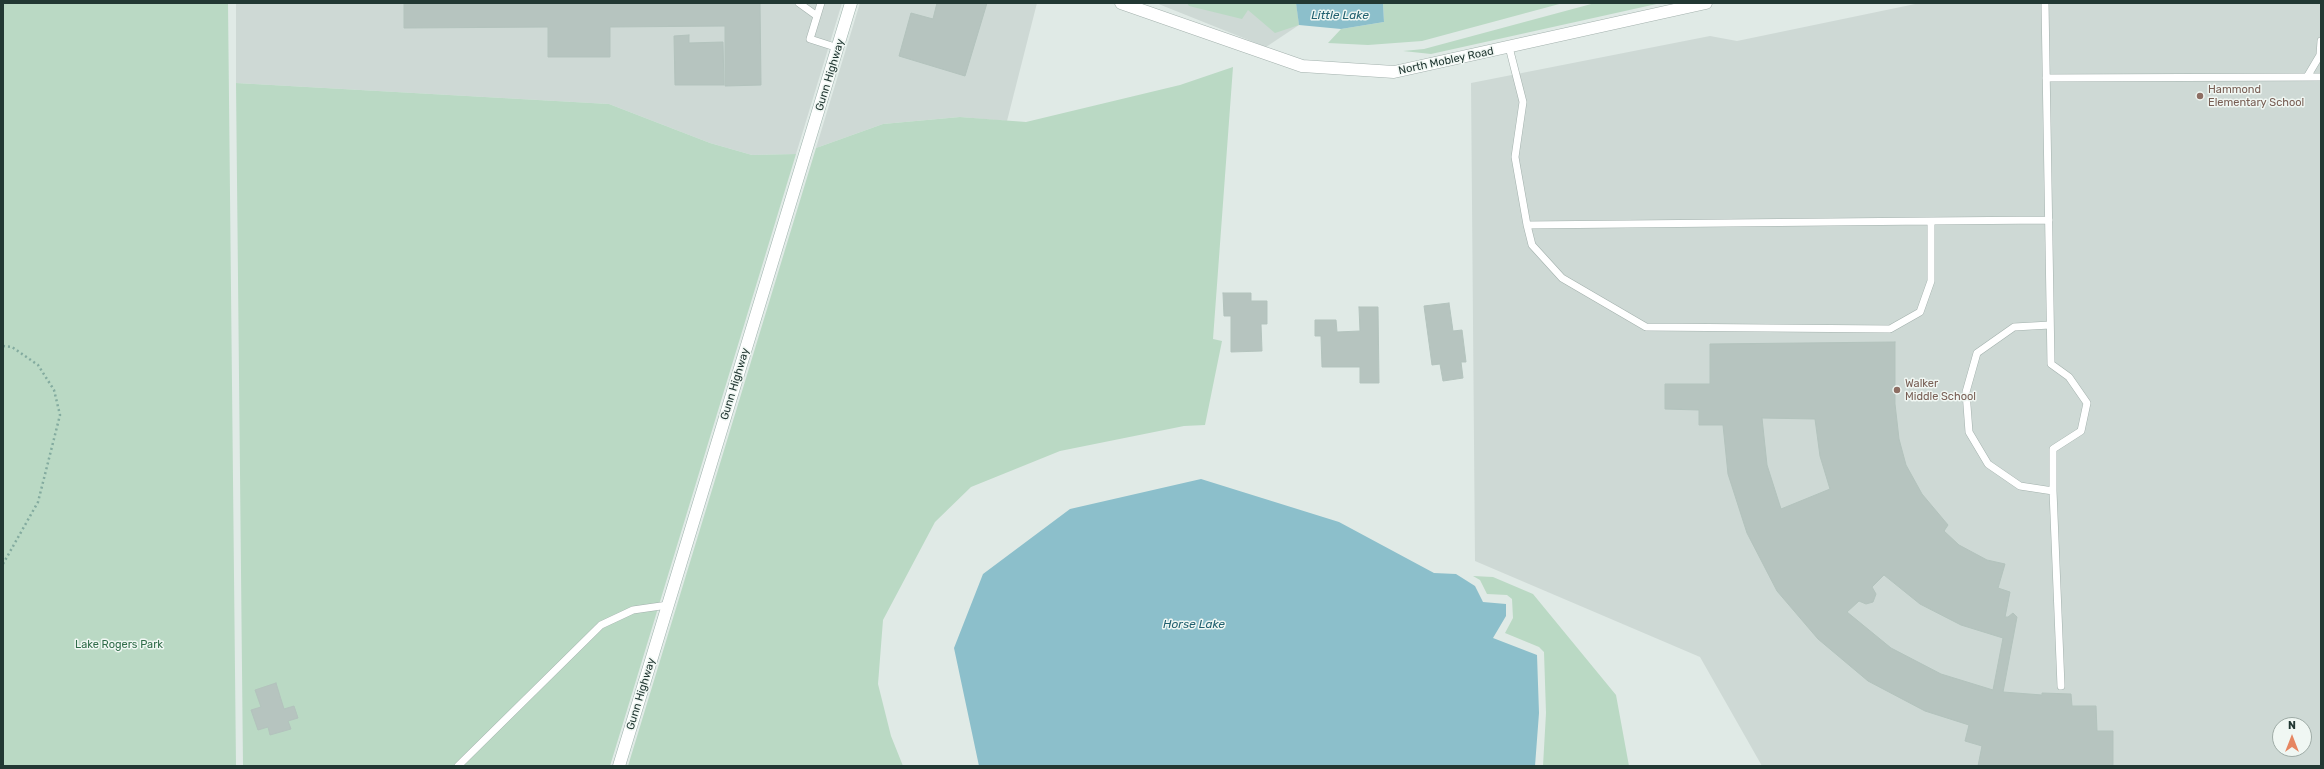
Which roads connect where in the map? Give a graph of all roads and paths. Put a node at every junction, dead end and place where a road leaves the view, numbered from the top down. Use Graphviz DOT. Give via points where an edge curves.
graph roads {
  1 [pos="799,3"];
  2 [pos="821,3"];
  3 [pos="851,3"];
  4 [pos="1121,3"];
  5 [pos="1706,3"];
  6 [pos="2045,3"];
  7 [pos="817,16"];
  8 [pos="2321,41"];
  9 [pos="1509,47"];
  10 [pos="838,48"];
  11 [pos="2308,77"];
  12 [pos="2321,77"];
  13 [pos="2046,78"];
  14 [pos="2049,220"];
  15 [pos="1931,221"];
  16 [pos="1527,225"];
  17 [pos="2050,325"];
  18 [pos="3,346"];
  19 [pos="2053,491"];
  20 [pos="3,564"];
  21 [pos="668,605"];
  22 [pos="2061,686"];
  23 [pos="458,766"];
  24 [pos="619,766"];
  1 -- 7 [label="lane"];
  2 -- 7 [label="lane"];
  3 -- 10 [label="main road, Gunn Highway"];
  4 -- 9 [label="main road, North Mobley Road" via="1302,66 1394,72"];
  5 -- 9 [label="main road, North Mobley Road"];
  6 -- 13 [label="lane"];
  7 -- 10 [label="lane" via="810,38"];
  8 -- 11 [label="lane" via="2320,55"];
  9 -- 16 [label="lane" via="1523,102 1515,157"];
  10 -- 21 [label="main road, Gunn Highway"];
  11 -- 12 [label="lane"];
  11 -- 13 [label="lane"];
  13 -- 14 [label="lane"];
  14 -- 15 [label="lane"];
  14 -- 17 [label="lane"];
  15 -- 16 [label="lane"];
  15 -- 16 [label="lane" via="1931,281 1920,312 1890,329 1646,327 1562,278 1532,245"];
  17 -- 19 [label="lane" via="2051,364 2069,376 2087,403 2081,431 2053,449"];
  17 -- 19 [label="lane" via="2014,327 1977,353 1966,392 1968,432 1988,464 2020,486"];
  18 -- 20 [label="path" via="12,347 38,365 54,390 60,415 38,502"];
  19 -- 22 [label="lane"];
  21 -- 23 [label="lane" via="633,610 601,625"];
  21 -- 24 [label="main road, Gunn Highway"];
}
